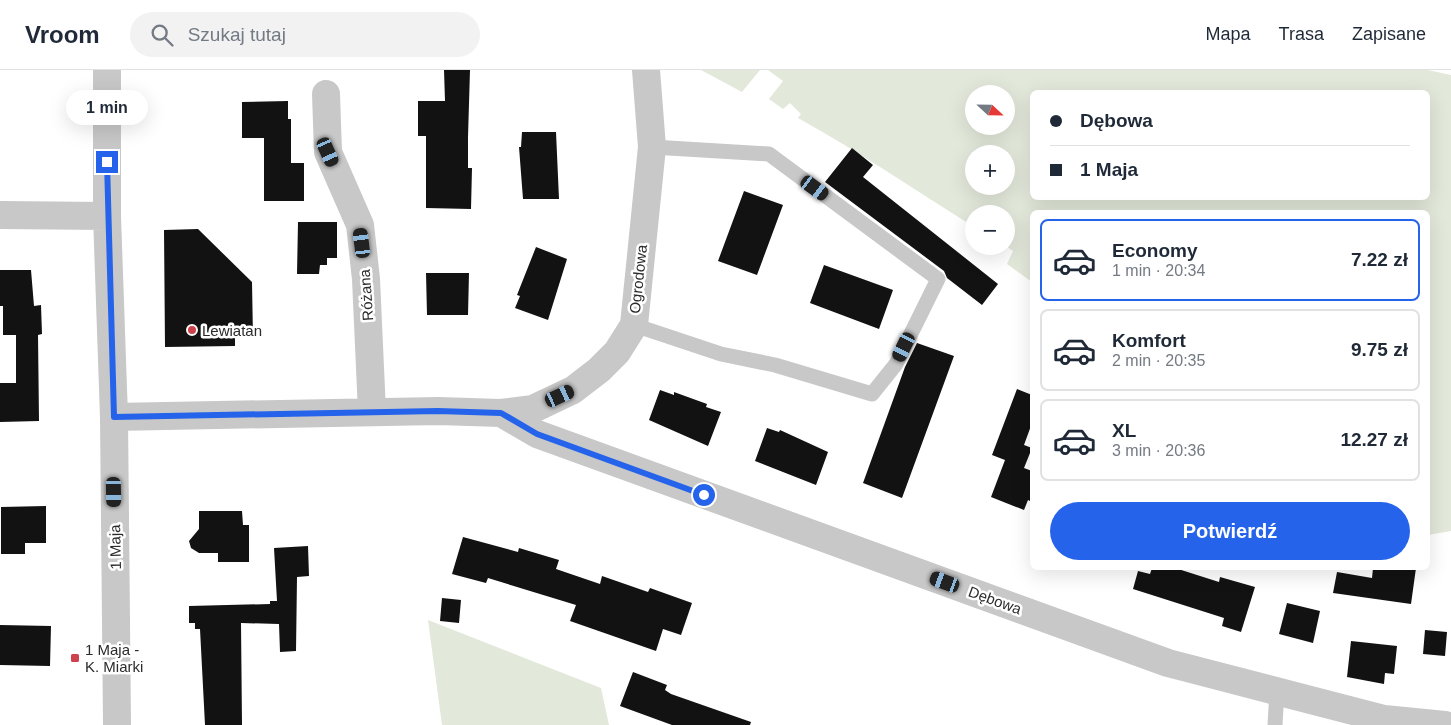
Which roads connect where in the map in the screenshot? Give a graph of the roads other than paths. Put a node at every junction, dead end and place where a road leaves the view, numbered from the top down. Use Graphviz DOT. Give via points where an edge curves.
graph roads {
  1 [pos="107,70"];
  2 [pos="646,70"];
  3 [pos="326,94"];
  4 [pos="652,147"];
  5 [pos="0,215"];
  6 [pos="108,216"];
  7 [pos="634,325"];
  8 [pos="372,412"];
  9 [pos="501,413"];
  10 [pos="114,417"];
  11 [pos="1277,691"];
  12 [pos="117,725"];
  13 [pos="1275,725"];
  14 [pos="1445,725"];
  1 -- 6 [label="street, 1 Maja"];
  2 -- 4 [label="street, Ogrodowa"];
  3 -- 8 [label="street, Różana" via="328,152 360,224"];
  4 -- 7 [label="street, Ogrodowa"];
  4 -- 7 [label="lane" via="769,154 938,280 896,364 872,394 775,365 721,354"];
  5 -- 6 [label="street"];
  6 -- 10 [label="street, 1 Maja"];
  7 -- 9 [label="street, Ogrodowa" via="617,352 573,390 533,409"];
  8 -- 9 [label="street, Ogrodowa"];
  8 -- 10 [label="street, Ogrodowa"];
  9 -- 11 [label="street, Dębowa" via="537,434 1168,663"];
  10 -- 12 [label="street, 1 Maja"];
  11 -- 13 [label="lane"];
  11 -- 14 [label="street, Dębowa" via="1384,719"];
}
